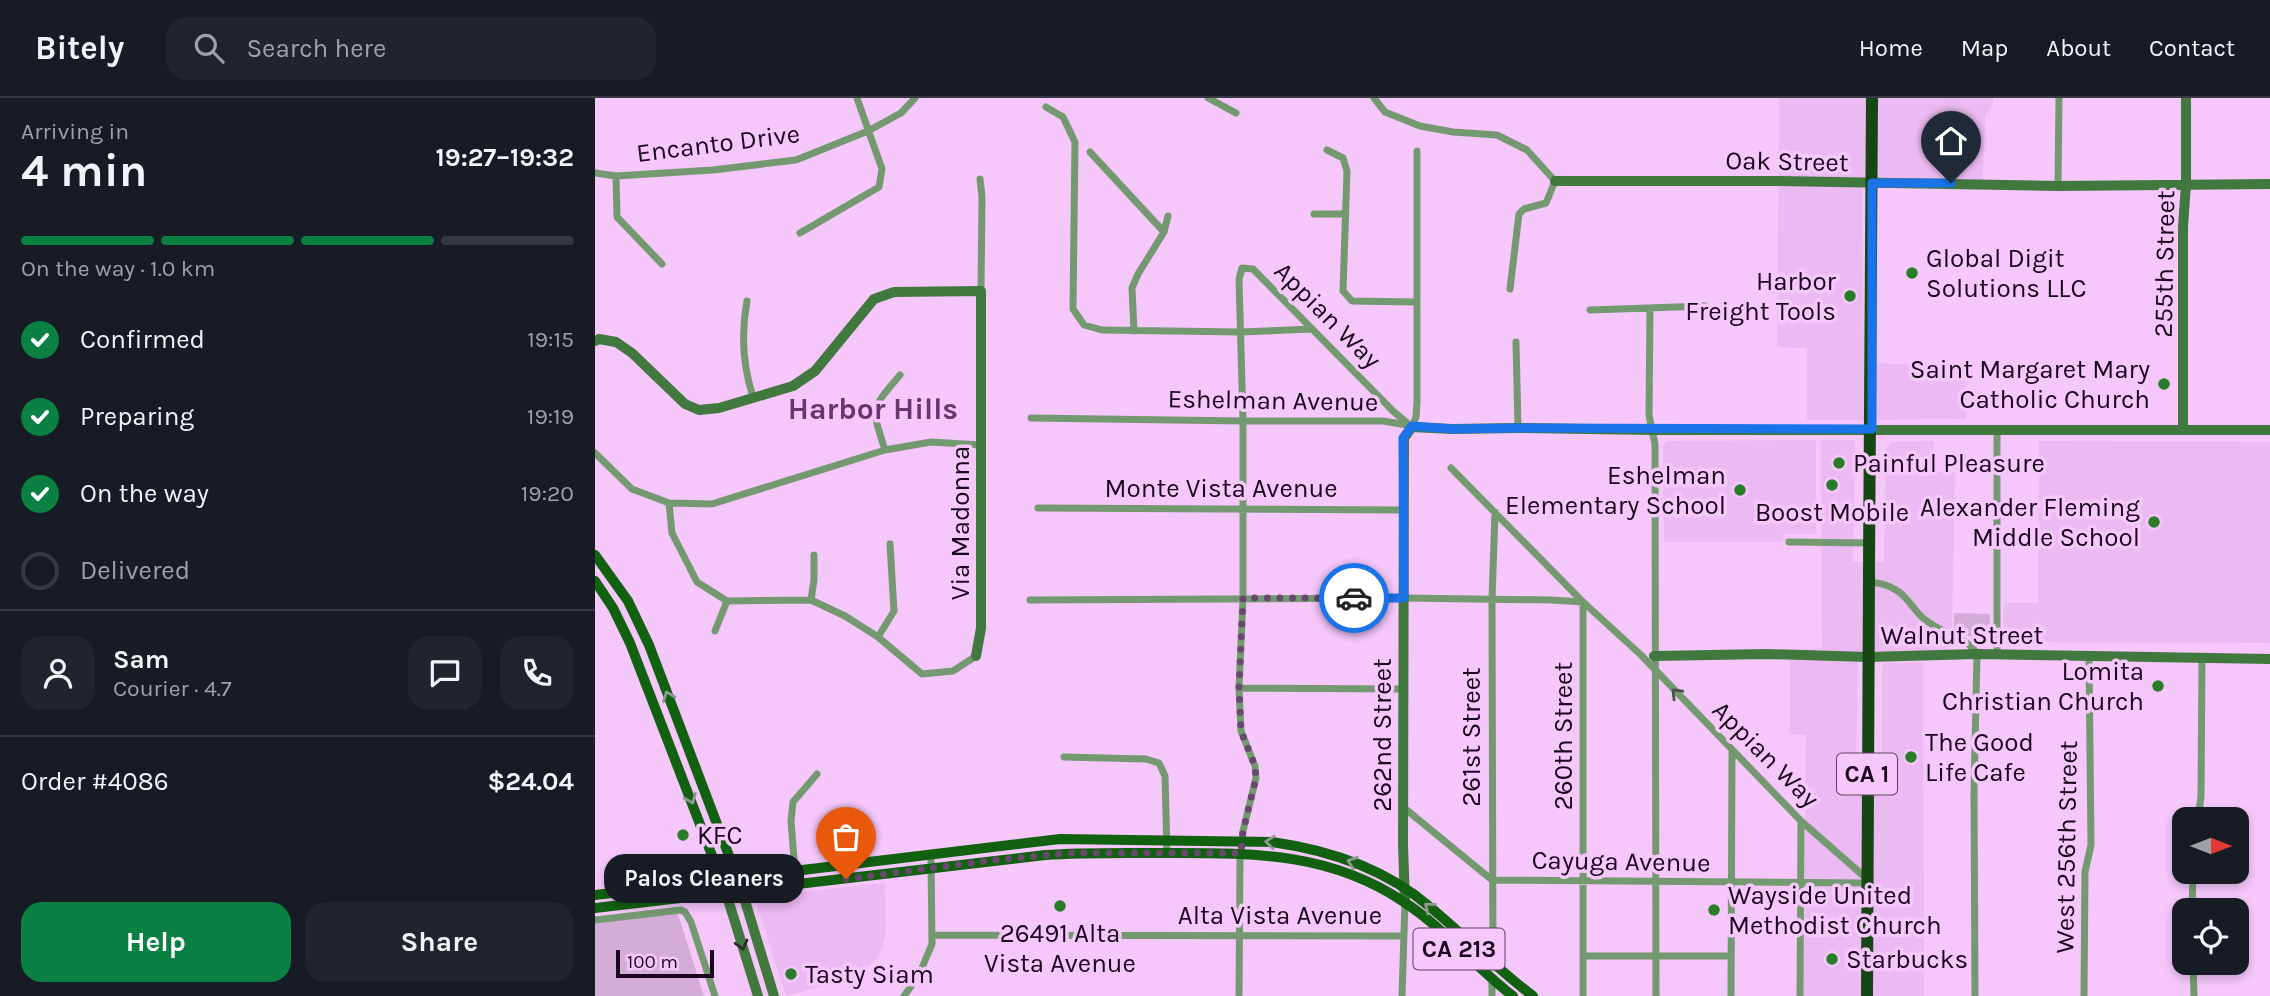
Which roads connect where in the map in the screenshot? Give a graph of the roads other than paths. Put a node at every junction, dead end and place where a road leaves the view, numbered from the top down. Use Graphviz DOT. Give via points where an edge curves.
graph roads {
  1 [pos="857,98"];
  2 [pos="915,98"];
  3 [pos="1208,98"];
  4 [pos="1374,98"];
  5 [pos="1872,98"];
  6 [pos="2059,98"];
  7 [pos="2186,98"];
  8 [pos="1046,107"];
  9 [pos="1237,113"];
  10 [pos="868,131"];
  11 [pos="1328,150"];
  12 [pos="1417,151"];
  13 [pos="1090,152"];
  14 [pos="595,173"];
  15 [pos="616,176"];
  16 [pos="979,179"];
  17 [pos="1555,181"];
  18 [pos="1872,183"];
  19 [pos="2186,184"];
  20 [pos="2270,184"];
  21 [pos="2058,186"];
  22 [pos="1314,214"];
  23 [pos="1345,214"];
  24 [pos="1168,216"];
  25 [pos="1164,232"];
  26 [pos="800,233"];
  27 [pos="662,264"];
  28 [pos="1510,289"];
  29 [pos="981,291"];
  30 [pos="747,301"];
  31 [pos="1417,302"];
  32 [pos="1705,306"];
  33 [pos="1650,309"];
  34 [pos="1590,310"];
  35 [pos="1312,329"];
  36 [pos="1134,331"];
  37 [pos="1240,332"];
  38 [pos="595,341"];
  39 [pos="1516,342"];
  40 [pos="900,374"];
  41 [pos="753,397"];
  42 [pos="1031,418"];
  43 [pos="1243,421"];
  44 [pos="1412,426"];
  45 [pos="1518,428"];
  46 [pos="1872,429"];
  47 [pos="1997,429"];
  48 [pos="1653,430"];
  49 [pos="2183,430"];
  50 [pos="2270,430"];
  51 [pos="980,445"];
  52 [pos="885,450"];
  53 [pos="595,453"];
  54 [pos="1451,468"];
  55 [pos="669,503"];
  56 [pos="1038,508"];
  57 [pos="1243,508"];
  58 [pos="1403,510"];
  59 [pos="1495,512"];
  60 [pos="1789,542"];
  61 [pos="1870,543"];
  62 [pos="890,544"];
  63 [pos="595,555"];
  64 [pos="814,555"];
  65 [pos="595,581"];
  66 [pos="1869,582"];
  67 [pos="1243,598"];
  68 [pos="1404,598"];
  69 [pos="811,600"];
  70 [pos="1030,600"];
  71 [pos="1492,600"];
  72 [pos="727,601"];
  73 [pos="1583,602"];
  74 [pos="715,631"];
  75 [pos="1950,636"];
  76 [pos="878,637"];
  77 [pos="1977,654"];
  78 [pos="1641,655"];
  79 [pos="1957,655"];
  80 [pos="1997,655"];
  81 [pos="976,656"];
  82 [pos="1654,656"];
  83 [pos="2089,656"];
  84 [pos="1868,657"];
  85 [pos="2202,658"];
  86 [pos="2270,659"];
  87 [pos="1655,672"];
  88 [pos="1239,688"];
  89 [pos="1404,689"];
  90 [pos="1733,750"];
  91 [pos="1064,757"];
  92 [pos="817,774"];
  93 [pos="1403,807"];
  94 [pos="2200,807"];
  95 [pos="1801,821"];
  96 [pos="1166,840"];
  97 [pos="1242,840"];
  98 [pos="1167,853"];
  99 [pos="1241,853"];
  100 [pos="931,856"];
  101 [pos="931,868"];
  102 [pos="795,872"];
  103 [pos="737,878"];
  104 [pos="722,880"];
  105 [pos="1492,880"];
  106 [pos="1584,881"];
  107 [pos="1866,881"];
  108 [pos="1657,882"];
  109 [pos="1732,883"];
  110 [pos="1801,883"];
  111 [pos="1403,887"];
  112 [pos="742,891"];
  113 [pos="726,893"];
  114 [pos="595,895"];
  115 [pos="1405,902"];
  116 [pos="595,908"];
  117 [pos="595,920"];
  118 [pos="932,935"];
  119 [pos="1239,935"];
  120 [pos="1402,936"];
  121 [pos="1583,956"];
  122 [pos="1656,956"];
  123 [pos="1731,956"];
  124 [pos="1493,963"];
  125 [pos="2193,975"];
  126 [pos="1492,980"];
  127 [pos="715,996"];
  128 [pos="758,996"];
  129 [pos="774,996"];
  130 [pos="904,996"];
  131 [pos="1239,996"];
  132 [pos="1402,996"];
  133 [pos="1492,996"];
  134 [pos="1513,996"];
  135 [pos="1533,996"];
  136 [pos="1583,996"];
  137 [pos="1656,996"];
  138 [pos="1731,996"];
  139 [pos="1800,996"];
  140 [pos="1867,996"];
  141 [pos="1975,996"];
  142 [pos="2084,996"];
  143 [pos="2194,996"];
  1 -- 10 [label="street"];
  2 -- 10 [label="street, Encanto Drive" via="901,113"];
  3 -- 9 [label="street"];
  4 -- 17 [label="street" via="1385,112 1420,126 1500,136 1527,150"];
  5 -- 18 [label="highway, CA 1"];
  6 -- 21 [label="street"];
  7 -- 19 [label="street, 255th Street"];
  8 -- 36 [label="street" via="1063,117 1075,142 1073,309 1084,325"];
  10 -- 15 [label="street, Encanto Drive" via="796,160"];
  10 -- 26 [label="street" via="882,169 879,187"];
  11 -- 23 [label="street" via="1346,163"];
  12 -- 31 [label="street, 262nd Street"];
  13 -- 25 [label="street"];
  14 -- 15 [label="street, Encanto Drive"];
  15 -- 27 [label="street" via="617,217"];
  16 -- 29 [label="street, Via Madonna"];
  17 -- 18 [label="street, Oak Street"];
  17 -- 28 [label="street" via="1546,204 1519,214"];
  18 -- 21 [label="street, Oak Street"];
  18 -- 46 [label="highway, CA 1"];
  19 -- 20 [label="street, Oak Street"];
  19 -- 21 [label="street, Oak Street"];
  19 -- 49 [label="street, 255th Street"];
  22 -- 23 [label="street"];
  23 -- 31 [label="street" via="1343,291 1352,301"];
  24 -- 25 [label="street"];
  25 -- 36 [label="street" via="1132,288"];
  29 -- 41 [label="street" via="894,292 874,299 815,371 793,386"];
  29 -- 51 [label="street, Via Madonna"];
  30 -- 41 [label="street" via="743,322 746,375"];
  31 -- 44 [label="street, 262nd Street" via="1417,402"];
  32 -- 33 [label="street"];
  33 -- 34 [label="street"];
  33 -- 48 [label="street" via="1649,415"];
  35 -- 37 [label="street"];
  35 -- 37 [label="street, Appian Way" via="1253,269 1242,268 1238,279"];
  35 -- 44 [label="street, Appian Way"];
  36 -- 37 [label="street"];
  37 -- 43 [label="street"];
  38 -- 41 [label="street" via="616,342 685,404 699,410"];
  39 -- 45 [label="street"];
  40 -- 52 [label="street" via="878,401 875,418"];
  42 -- 43 [label="street, Eshelman Avenue"];
  43 -- 44 [label="street, Eshelman Avenue" via="1383,421"];
  43 -- 57 [label="street"];
  44 -- 45 [label="street, Eshelman Avenue"];
  44 -- 58 [label="street, 262nd Street" via="1403,438"];
  45 -- 48 [label="street, Eshelman Avenue"];
  46 -- 47 [label="street, Eshelman Avenue"];
  46 -- 48 [label="street, Eshelman Avenue"];
  46 -- 61 [label="highway, CA 1"];
  47 -- 49 [label="street, Eshelman Avenue"];
  47 -- 80 [label="street"];
  48 -- 82 [label="street"];
  49 -- 50 [label="street, Eshelman Avenue"];
  51 -- 52 [label="street" via="931,442"];
  51 -- 81 [label="street, Via Madonna" via="981,628"];
  52 -- 55 [label="street" via="712,504"];
  53 -- 55 [label="street" via="632,489"];
  54 -- 59 [label="street, Appian Way"];
  55 -- 72 [label="street" via="672,533 697,582"];
  56 -- 57 [label="street, Monte Vista Avenue"];
  57 -- 58 [label="street, Monte Vista Avenue"];
  57 -- 67 [label="street"];
  58 -- 68 [label="street, 262nd Street"];
  59 -- 71 [label="street, 261st Street"];
  59 -- 73 [label="street, Appian Way"];
  60 -- 61 [label="street"];
  61 -- 66 [label="highway, CA 1"];
  62 -- 76 [label="street" via="894,611"];
  103 -- 63 [label="main road, one-way" via="649,645 628,601"];
  64 -- 69 [label="street"];
  65 -- 104 [label="main road, one-way" via="630,643"];
  66 -- 75 [label="street" via="1894,589 1923,618"];
  66 -- 84 [label="highway, CA 1"];
  67 -- 68 [label="street"];
  67 -- 70 [label="street"];
  67 -- 88 [label="street"];
  68 -- 71 [label="street"];
  68 -- 89 [label="street, 262nd Street"];
  69 -- 72 [label="street"];
  69 -- 76 [label="street"];
  71 -- 73 [label="street"];
  71 -- 105 [label="street, 261st Street"];
  72 -- 74 [label="street"];
  73 -- 78 [label="street, Appian Way"];
  73 -- 106 [label="street, 260th Street"];
  75 -- 77 [label="street" via="1972,646"];
  75 -- 79 [label="street" via="1956,642"];
  76 -- 81 [label="street" via="922,674 953,671"];
  77 -- 79 [label="street, Walnut Street"];
  77 -- 80 [label="street, Walnut Street"];
  77 -- 141 [label="street"];
  78 -- 82 [label="street"];
  78 -- 87 [label="street, Appian Way"];
  79 -- 84 [label="street, Walnut Street"];
  80 -- 83 [label="street, Walnut Street"];
  82 -- 84 [label="street, Walnut Street"];
  82 -- 87 [label="street"];
  83 -- 85 [label="street, Walnut Street"];
  83 -- 142 [label="street, West 256th Street" via="2091,845 2085,872"];
  84 -- 107 [label="highway, CA 1"];
  85 -- 86 [label="street, Walnut Street"];
  85 -- 94 [label="street"];
  90 -- 87 [label="street, Appian Way, one-way"];
  87 -- 108 [label="street"];
  88 -- 89 [label="street"];
  88 -- 97 [label="street" via="1241,731 1256,778"];
  89 -- 93 [label="street, 262nd Street"];
  90 -- 95 [label="street, Appian Way"];
  90 -- 109 [label="street"];
  91 -- 96 [label="street" via="1159,763 1164,776"];
  92 -- 102 [label="street" via="793,802"];
  93 -- 105 [label="street"];
  93 -- 111 [label="street, 262nd Street"];
  95 -- 107 [label="street, Appian Way"];
  95 -- 110 [label="street"];
  96 -- 97 [label="main road, CA 213"];
  96 -- 98 [label="street"];
  96 -- 100 [label="main road, CA 213" via="1059,839"];
  97 -- 99 [label="street"];
  111 -- 97 [label="main road, CA 213, one-way" via="1353,862 1308,849"];
  98 -- 99 [label="main road, CA 213"];
  98 -- 101 [label="main road, CA 213" via="1057,854"];
  99 -- 115 [label="main road, CA 213" via="1325,865"];
  99 -- 119 [label="street"];
  100 -- 101 [label="street"];
  100 -- 102 [label="main road, CA 213"];
  101 -- 112 [label="main road, CA 213"];
  101 -- 118 [label="street"];
  102 -- 103 [label="main road, CA 213"];
  103 -- 104 [label="main road, CA 213"];
  103 -- 112 [label="main road"];
  104 -- 113 [label="main road"];
  104 -- 114 [label="main road, CA 213"];
  105 -- 106 [label="street, Cayuga Avenue"];
  105 -- 124 [label="street, 261st Street"];
  106 -- 108 [label="street, Cayuga Avenue"];
  106 -- 121 [label="street, 260th Street"];
  107 -- 110 [label="street, Cayuga Avenue"];
  107 -- 140 [label="highway, CA 1"];
  108 -- 109 [label="street, Cayuga Avenue"];
  108 -- 122 [label="street"];
  109 -- 110 [label="street, Cayuga Avenue"];
  109 -- 123 [label="street"];
  110 -- 139 [label="street"];
  111 -- 115 [label="street, 262nd Street"];
  124 -- 111 [label="main road, CA 213, one-way"];
  112 -- 113 [label="main road, CA 213"];
  112 -- 129 [label="street"];
  113 -- 116 [label="main road, CA 213"];
  113 -- 128 [label="street, one-way"];
  115 -- 120 [label="street"];
  115 -- 126 [label="main road, CA 213"];
  117 -- 127 [label="street" via="681,909 691,922"];
  118 -- 119 [label="street, Alta Vista Avenue"];
  118 -- 130 [label="street" via="919,975"];
  119 -- 120 [label="street, Alta Vista Avenue"];
  119 -- 131 [label="street"];
  120 -- 132 [label="street"];
  121 -- 122 [label="street"];
  121 -- 136 [label="street, 260th Street"];
  122 -- 123 [label="street"];
  122 -- 137 [label="street"];
  123 -- 138 [label="street"];
  124 -- 135 [label="main road, CA 213"];
  125 -- 143 [label="street"];
  126 -- 133 [label="street"];
  126 -- 134 [label="main road, CA 213"];
}
